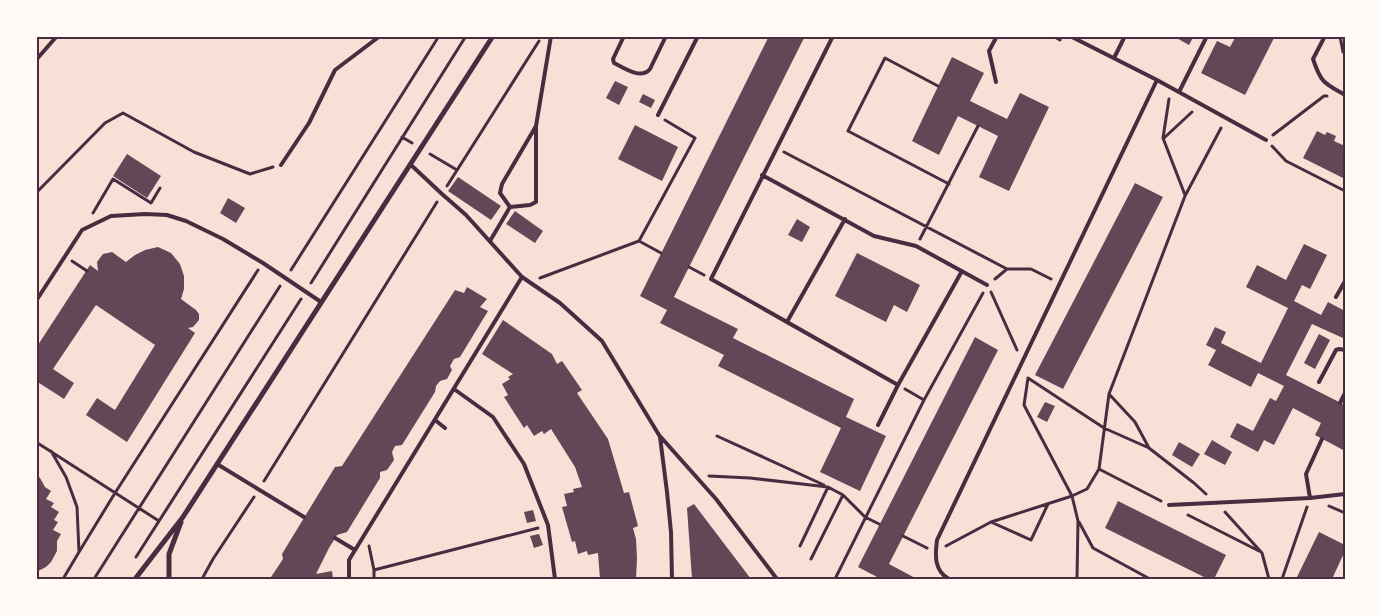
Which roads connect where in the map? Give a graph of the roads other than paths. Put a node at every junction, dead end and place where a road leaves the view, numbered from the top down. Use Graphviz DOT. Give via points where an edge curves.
graph roads {
  1 [pos="57,36"];
  2 [pos="380,36"];
  3 [pos="493,36"];
  4 [pos="551,36"];
  5 [pos="624,36"];
  6 [pos="666,36"];
  7 [pos="698,36"];
  8 [pos="833,36"];
  9 [pos="997,36"];
  10 [pos="1070,36"];
  11 [pos="1125,36"];
  12 [pos="1207,36"];
  13 [pos="1325,36"];
  14 [pos="1114,58"];
  15 [pos="36,60"];
  16 [pos="1157,80"];
  17 [pos="996,82"];
  18 [pos="1179,92"];
  19 [pos="1345,95"];
  20 [pos="658,115"];
  21 [pos="536,126"];
  22 [pos="1266,140"];
  23 [pos="410,164"];
  24 [pos="281,165"];
  25 [pos="762,175"];
  26 [pos="510,207"];
  27 [pos="845,219"];
  28 [pos="490,241"];
  29 [pos="962,271"];
  30 [pos="522,277"];
  31 [pos="1345,281"];
  32 [pos="987,285"];
  33 [pos="1336,297"];
  34 [pos="36,301"];
  35 [pos="321,302"];
  36 [pos="787,322"];
  37 [pos="1345,350"];
  38 [pos="1319,382"];
  39 [pos="898,385"];
  40 [pos="454,389"];
  41 [pos="1345,393"];
  42 [pos="1340,403"];
  43 [pos="435,420"];
  44 [pos="878,425"];
  45 [pos="445,428"];
  46 [pos="659,435"];
  47 [pos="1322,439"];
  48 [pos="217,464"];
  49 [pos="1345,494"];
  50 [pos="1310,498"];
  51 [pos="1169,505"];
  52 [pos="183,516"];
  53 [pos="304,517"];
  54 [pos="335,538"];
  55 [pos="355,550"];
  56 [pos="136,579"];
  57 [pos="169,579"];
  58 [pos="349,579"];
  59 [pos="555,579"];
  60 [pos="672,579"];
  61 [pos="777,579"];
  62 [pos="949,579"];
  1 -- 15 [label="lane"];
  2 -- 24 [label="lane" via="335,70 308,123"];
  3 -- 23 [label="street"];
  4 -- 21 [label="lane"];
  5 -- 6 [label="lane" via="614,62 641,74 650,69"];
  7 -- 20 [label="lane"];
  8 -- 25 [label="lane"];
  9 -- 17 [label="lane" via="989,51"];
  10 -- 14 [label="lane"];
  11 -- 14 [label="lane"];
  12 -- 18 [label="lane"];
  13 -- 19 [label="lane" via="1313,59 1317,71 1325,84"];
  14 -- 16 [label="lane"];
  16 -- 18 [label="lane"];
  16 -- 62 [label="lane" via="937,540 938,570"];
  18 -- 22 [label="lane"];
  21 -- 26 [label="lane" via="500,189 502,198"];
  21 -- 26 [label="lane" via="536,202"];
  23 -- 28 [label="lane"];
  23 -- 35 [label="street"];
  25 -- 27 [label="lane"];
  25 -- 36 [label="lane" via="711,279"];
  26 -- 28 [label="lane"];
  27 -- 29 [label="lane" via="874,236 916,246"];
  27 -- 36 [label="lane"];
  28 -- 30 [label="lane"];
  29 -- 32 [label="lane"];
  29 -- 39 [label="lane"];
  30 -- 40 [label="lane"];
  30 -- 46 [label="lane" via="560,303 602,341"];
  31 -- 33 [label="lane"];
  34 -- 35 [label="lane" via="82,230 111,216 167,215 223,239"];
  35 -- 48 [label="street"];
  36 -- 39 [label="lane"];
  37 -- 38 [label="lane" via="1336,350"];
  39 -- 44 [label="lane"];
  40 -- 43 [label="lane"];
  40 -- 59 [label="lane" via="493,417 524,464 548,525"];
  41 -- 42 [label="lane"];
  43 -- 45 [label="lane"];
  43 -- 55 [label="lane"];
  46 -- 60 [label="lane" via="671,532"];
  46 -- 61 [label="lane" via="716,499"];
  47 -- 50 [label="lane" via="1306,474"];
  48 -- 52 [label="street"];
  48 -- 53 [label="lane"];
  49 -- 50 [label="lane"];
  50 -- 51 [label="lane"];
  52 -- 56 [label="street"];
  52 -- 57 [label="street" via="169,554"];
  54 -- 55 [label="lane"];
  55 -- 58 [label="lane" via="349,560"];
}
